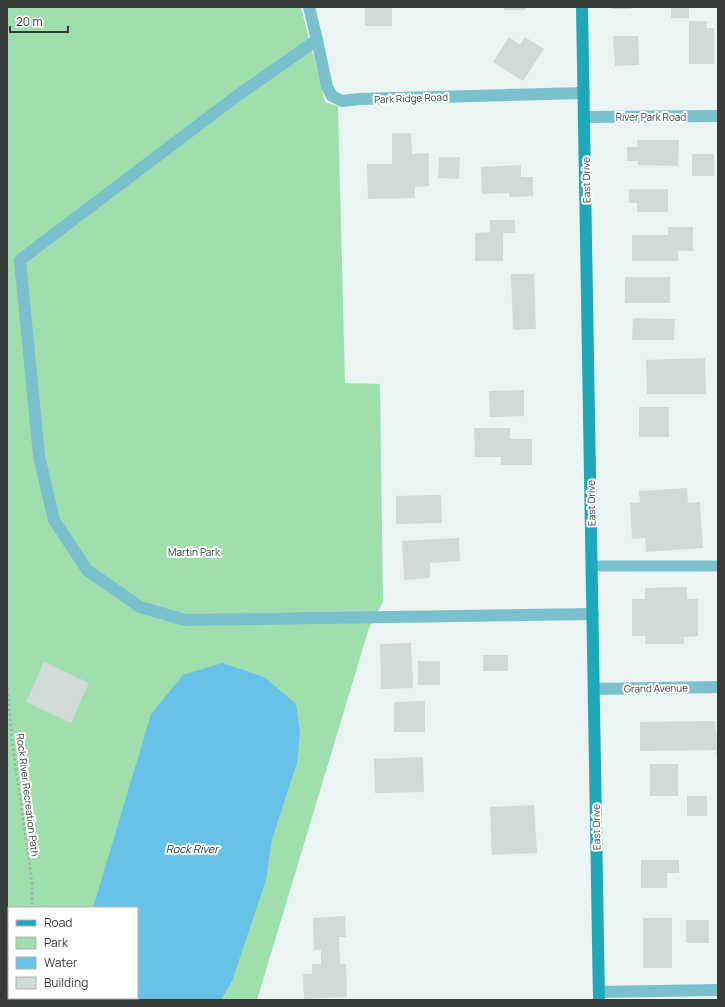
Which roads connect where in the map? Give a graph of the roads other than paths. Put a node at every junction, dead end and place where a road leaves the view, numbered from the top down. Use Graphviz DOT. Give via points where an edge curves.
graph roads {
  1 [pos="309,7"];
  2 [pos="582,7"];
  3 [pos="317,40"];
  4 [pos="584,93"];
  5 [pos="718,116"];
  6 [pos="585,117"];
  7 [pos="592,566"];
  8 [pos="718,566"];
  9 [pos="593,614"];
  10 [pos="718,687"];
  11 [pos="594,688"];
  12 [pos="718,990"];
  13 [pos="599,996"];
  1 -- 3 [label="street, Park Ridge Road"];
  2 -- 4 [label="street, East Drive"];
  3 -- 4 [label="street, Park Ridge Road" via="327,87 332,96 342,101"];
  3 -- 9 [label="street" via="238,95 20,260 40,456 54,520 87,570 140,607 185,620"];
  4 -- 6 [label="street, East Drive"];
  5 -- 6 [label="street, River Park Road"];
  6 -- 7 [label="street, East Drive"];
  7 -- 8 [label="lane"];
  7 -- 9 [label="street, East Drive"];
  9 -- 11 [label="street, East Drive"];
  10 -- 11 [label="street, Grand Avenue"];
  11 -- 13 [label="street, East Drive"];
  12 -- 13 [label="street"];
}
